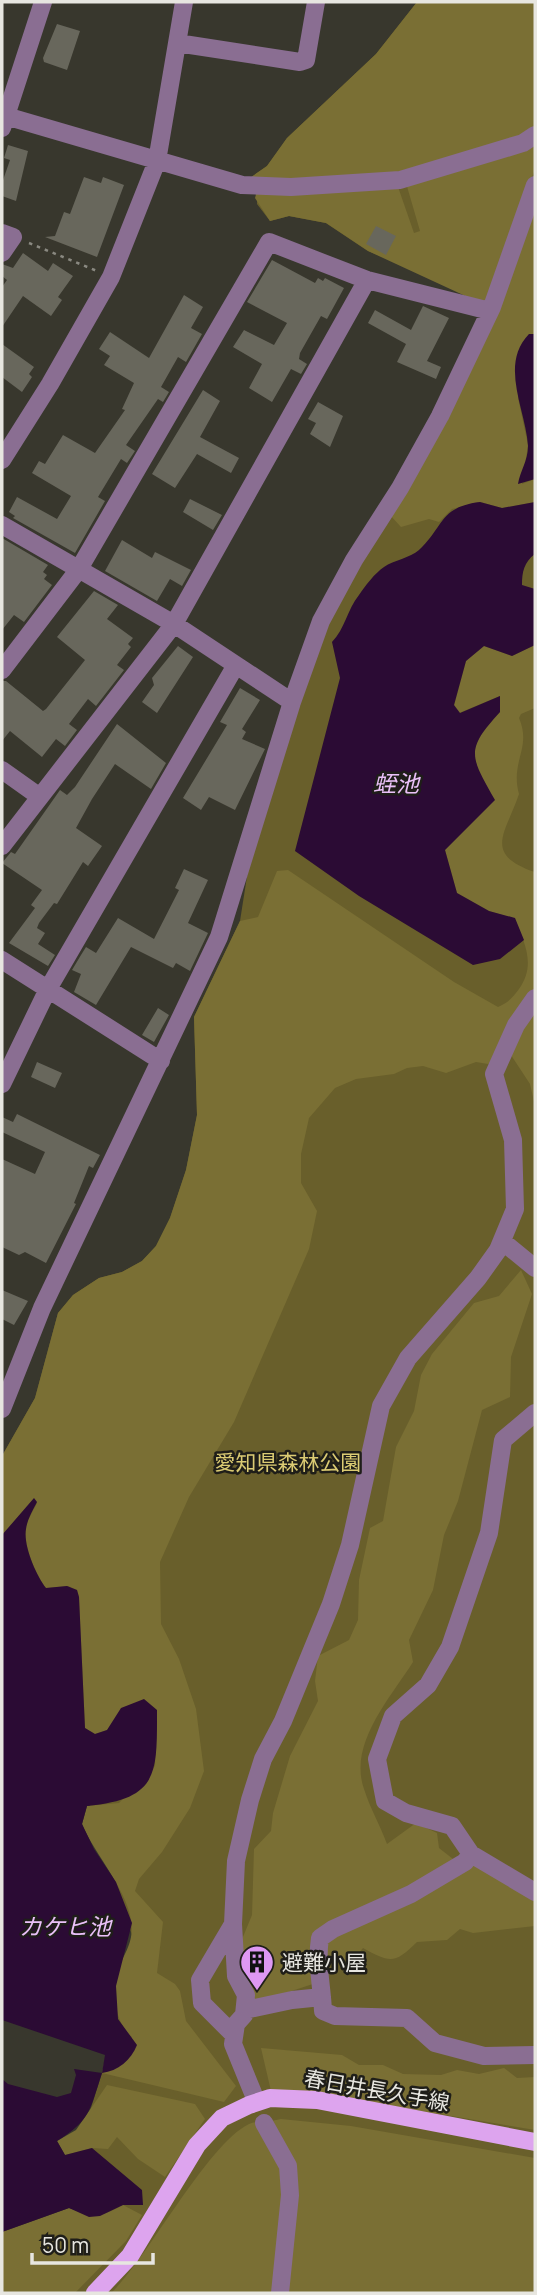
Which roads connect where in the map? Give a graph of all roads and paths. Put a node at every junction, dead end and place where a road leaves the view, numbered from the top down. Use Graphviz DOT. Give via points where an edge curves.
graph roads {
  1 [pos="43,2"];
  2 [pos="184,2"];
  3 [pos="316,2"];
  4 [pos="177,43"];
  5 [pos="3,120"];
  6 [pos="535,135"];
  7 [pos="157,161"];
  8 [pos="535,185"];
  9 [pos="7,235"];
  10 [pos="2,253"];
  11 [pos="111,277"];
  12 [pos="367,280"];
  13 [pos="490,311"];
  14 [pos="2,460"];
  15 [pos="2,525"];
  16 [pos="79,569"];
  17 [pos="174,624"];
  18 [pos="236,665"];
  19 [pos="2,670"];
  20 [pos="292,702"];
  21 [pos="2,770"];
  22 [pos="40,797"];
  23 [pos="2,846"];
  24 [pos="2,960"];
  25 [pos="48,989"];
  26 [pos="535,998"];
  27 [pos="161,1061"];
  28 [pos="2,1084"];
  29 [pos="502,1241"];
  30 [pos="535,1268"];
  31 [pos="2,1409"];
  32 [pos="535,1413"];
  33 [pos="471,1854"];
  34 [pos="535,1892"];
  35 [pos="233,1924"];
  36 [pos="322,1997"];
  37 [pos="245,2010"];
  38 [pos="234,2035"];
  39 [pos="535,2055"];
  40 [pos="253,2093"];
  41 [pos="264,2123"];
  42 [pos="535,2142"];
  43 [pos="95,2293"];
  44 [pos="280,2293"];
  1 -- 5 [label="street"];
  2 -- 4 [label="street"];
  3 -- 4 [label="street" via="306,60 300,62"];
  4 -- 7 [label="street"];
  5 -- 7 [label="street"];
  6 -- 7 [label="street" via="523,143 400,180 242,186"];
  7 -- 11 [label="street"];
  8 -- 13 [label="street"];
  9 -- 10 [label="street"];
  9 -- 11 [label="path"];
  11 -- 14 [label="street"];
  12 -- 13 [label="street"];
  12 -- 16 [label="street" via="270,242"];
  12 -- 17 [label="street"];
  13 -- 20 [label="street" via="440,416 321,621"];
  15 -- 16 [label="street"];
  16 -- 17 [label="street"];
  16 -- 19 [label="street"];
  17 -- 18 [label="street"];
  17 -- 22 [label="street"];
  18 -- 20 [label="street"];
  18 -- 25 [label="street"];
  20 -- 27 [label="street" via="219,937"];
  21 -- 22 [label="street"];
  22 -- 23 [label="street"];
  24 -- 25 [label="street"];
  25 -- 27 [label="street"];
  25 -- 28 [label="street"];
  26 -- 29 [label="street" via="516,1025 494,1074 513,1140 515,1170 515,1209"];
  27 -- 31 [label="street" via="42,1308"];
  29 -- 30 [label="street"];
  29 -- 35 [label="street" via="478,1278 408,1358 381,1406 350,1545 331,1604 263,1759 250,1800 236,1861"];
  32 -- 33 [label="street" via="503,1440 489,1533 450,1647 428,1685 393,1716 377,1759 385,1801 406,1813 452,1826"];
  33 -- 34 [label="street"];
  33 -- 36 [label="street" via="411,1894 320,1938 317,1959"];
  35 -- 37 [label="street" via="236,1976 246,1995"];
  35 -- 38 [label="street" via="200,1980 202,2003"];
  36 -- 37 [label="street"];
  36 -- 39 [label="street" via="323,2011 335,2016 407,2018 435,2043 484,2056"];
  37 -- 38 [label="street"];
  38 -- 40 [label="street" via="233,2044"];
  41 -- 44 [label="street" via="288,2165 290,2194"];
  42 -- 43 [label="main road, 春日井長久手線" via="317,2100 270,2098 248,2105 222,2118 197,2146 137,2246"];
}
